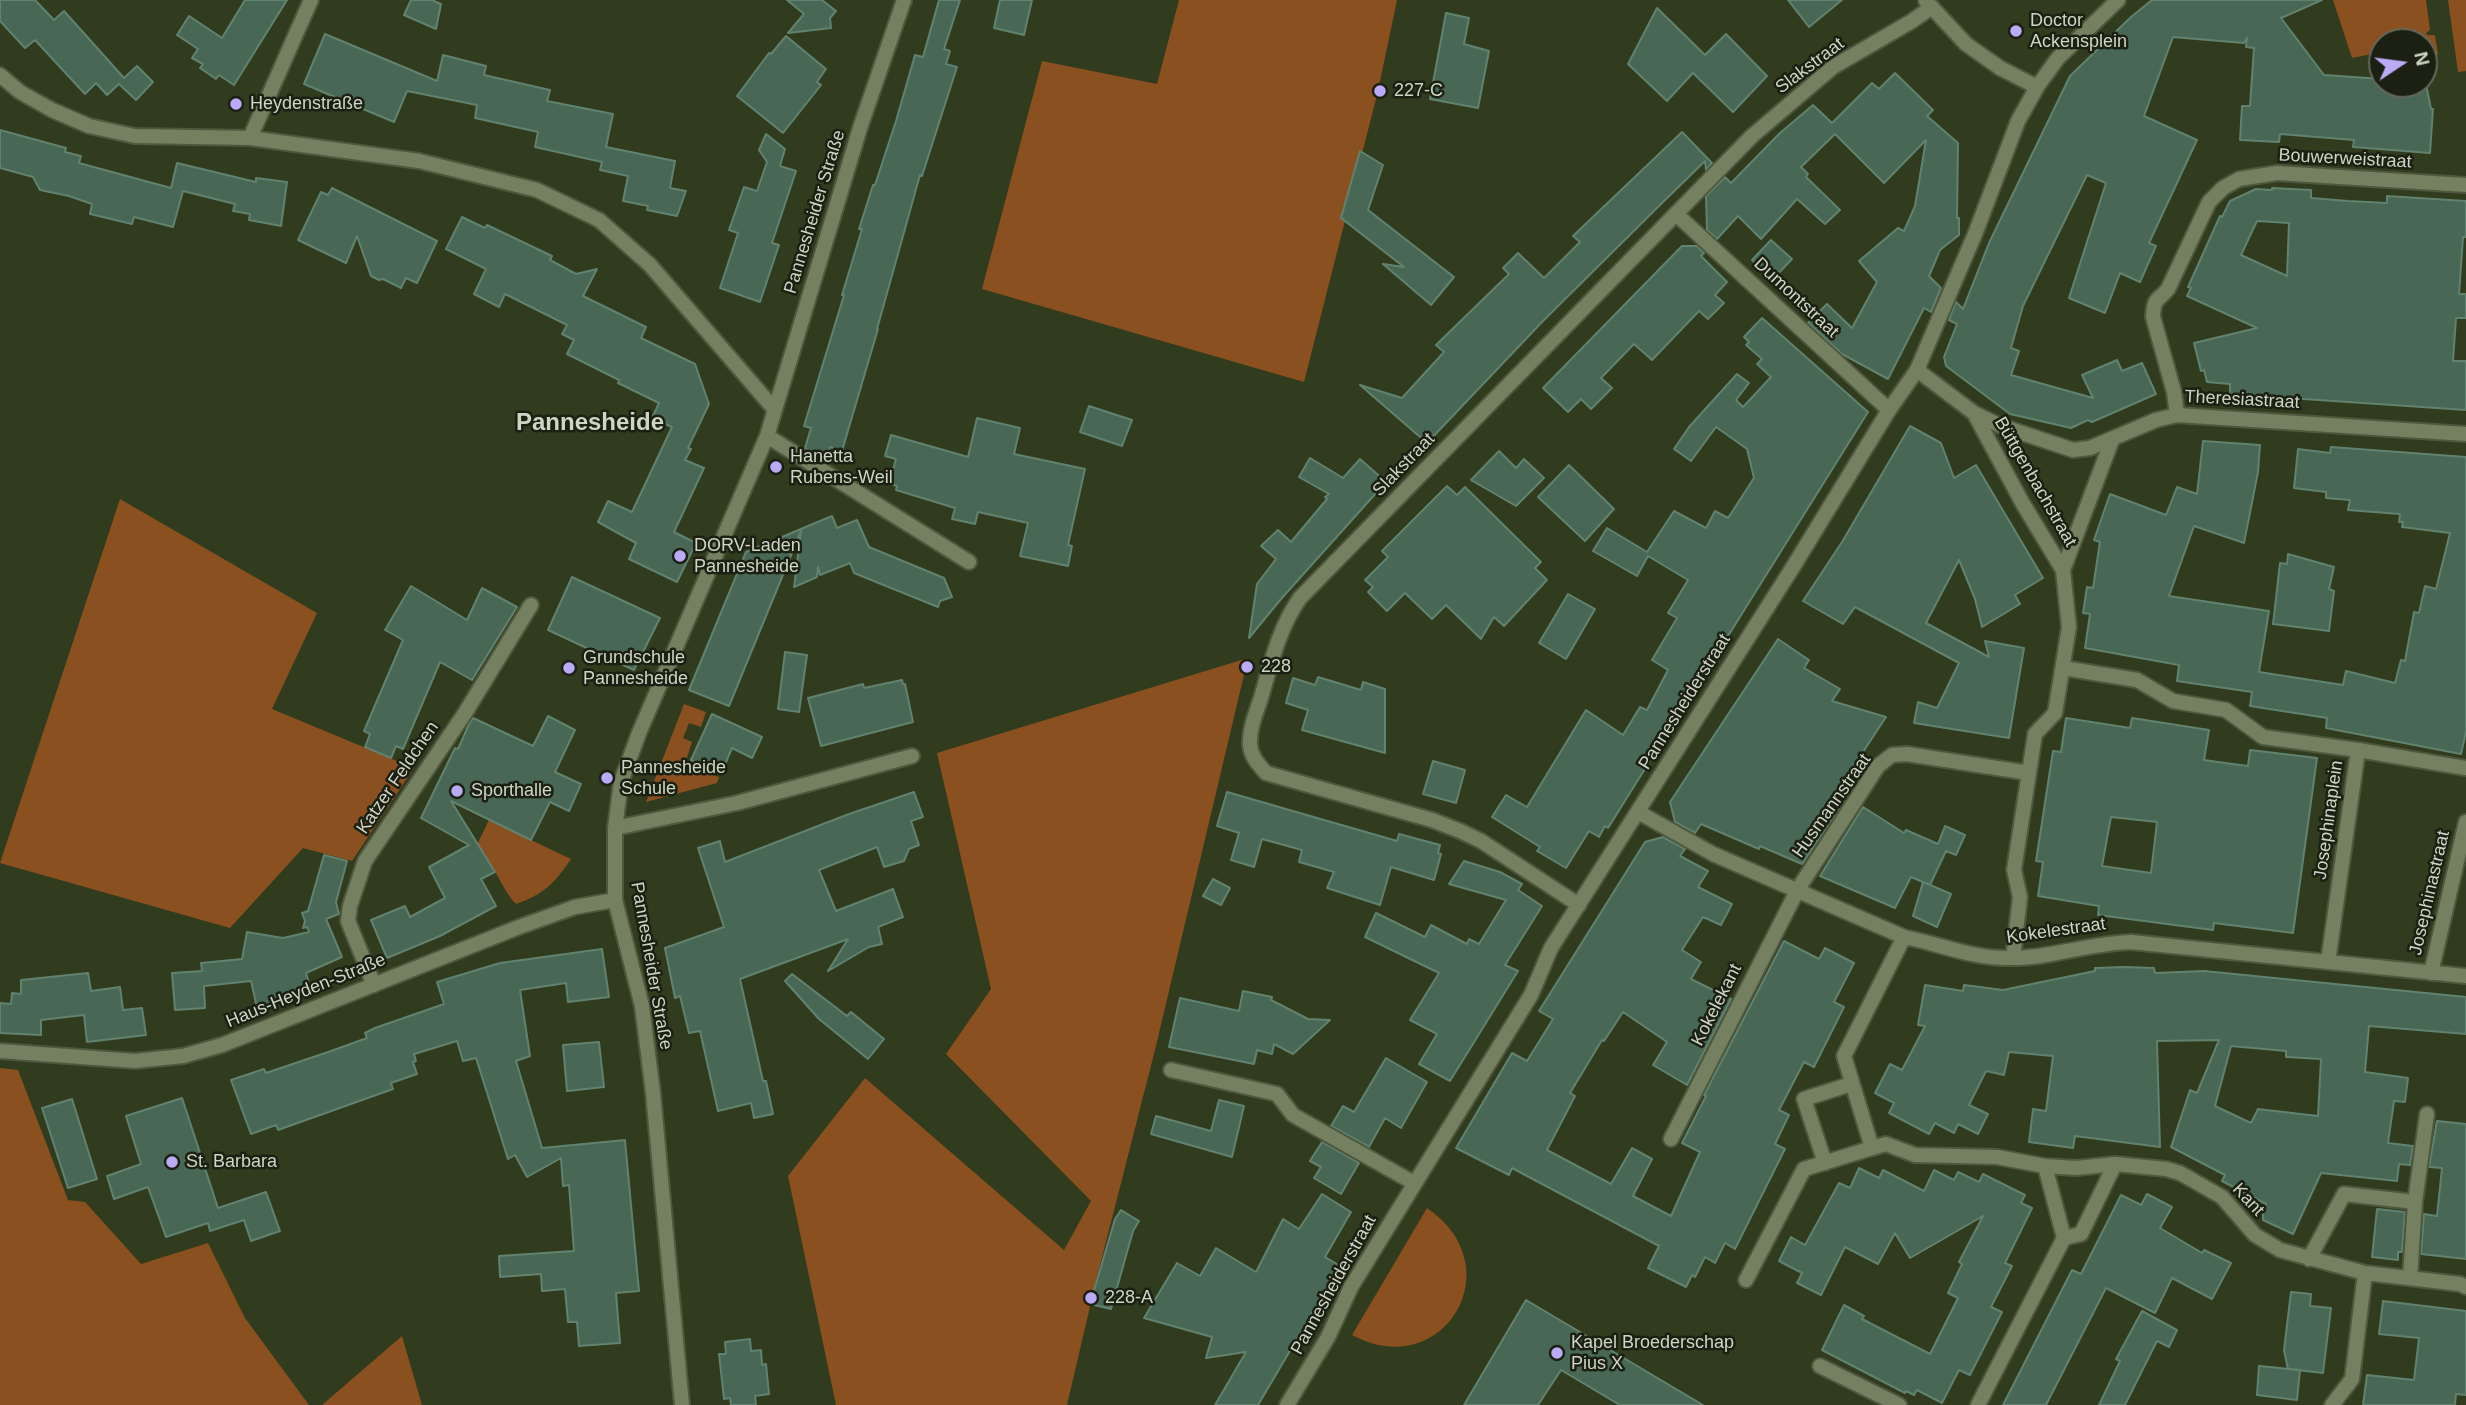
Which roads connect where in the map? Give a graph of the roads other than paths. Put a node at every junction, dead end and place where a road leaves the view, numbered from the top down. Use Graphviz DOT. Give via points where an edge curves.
graph roads {
  1 [pos="311,0"];
  2 [pos="904,0"];
  3 [pos="2118,0"];
  4 [pos="1929,4"];
  5 [pos="0,75"];
  6 [pos="2037,88"];
  7 [pos="250,138"];
  8 [pos="2466,185"];
  9 [pos="1676,214"];
  10 [pos="1917,370"];
  11 [pos="775,410"];
  12 [pos="1889,410"];
  13 [pos="1974,414"];
  14 [pos="2177,415"];
  15 [pos="2466,434"];
  16 [pos="767,436"];
  17 [pos="2112,440"];
  18 [pos="969,562"];
  19 [pos="2063,570"];
  20 [pos="531,605"];
  21 [pos="2063,668"];
  22 [pos="2358,750"];
  23 [pos="912,756"];
  24 [pos="2466,768"];
  25 [pos="2029,773"];
  26 [pos="1638,813"];
  27 [pos="2466,822"];
  28 [pos="615,828"];
  29 [pos="1798,889"];
  30 [pos="615,900"];
  31 [pos="1580,905"];
  32 [pos="1904,937"];
  33 [pos="2013,958"];
  34 [pos="2328,962"];
  35 [pos="2431,973"];
  36 [pos="2466,976"];
  37 [pos="374,985"];
  38 [pos="0,1051"];
  39 [pos="1171,1070"];
  40 [pos="1851,1084"];
  41 [pos="2427,1114"];
  42 [pos="1671,1139"];
  43 [pos="1872,1148"];
  44 [pos="1825,1163"];
  45 [pos="2115,1164"];
  46 [pos="2045,1166"];
  47 [pos="1414,1183"];
  48 [pos="2415,1202"];
  49 [pos="2064,1238"];
  50 [pos="2309,1259"];
  51 [pos="2365,1273"];
  52 [pos="2410,1278"];
  53 [pos="1746,1280"];
  54 [pos="2466,1287"];
  55 [pos="1820,1366"];
  56 [pos="682,1405"];
  57 [pos="1287,1405"];
  58 [pos="1899,1405"];
  59 [pos="1978,1405"];
  60 [pos="2332,1405"];
  1 -- 7 [label="street"];
  2 -- 11 [label="street, Pannesheider Straße" via="860,128"];
  3 -- 6 [label="street" via="2058,58"];
  4 -- 6 [label="street" via="1966,44"];
  4 -- 9 [label="street, Slakstraat" via="1912,21 1833,67 1752,136"];
  5 -- 7 [label="street" via="20,92 89,126 135,136"];
  6 -- 10 [label="street, Pannesheiderstraat" via="2018,121"];
  7 -- 11 [label="street" via="419,161 485,176 537,190 599,220 650,265"];
  8 -- 14 [label="street, Bouwerweistraat" via="2277,173 2239,179 2223,187 2209,202 2168,289 2153,307"];
  9 -- 12 [label="street, Dumontstraat"];
  9 -- 31 [label="street, Slakstraat" via="1300,598 1276,645 1251,731 1250,748 1266,773 1460,831"];
  10 -- 12 [label="street, Pannesheiderstraat"];
  10 -- 13 [label="street, Theresiastraat"];
  11 -- 16 [label="street, Pannesheider Straße"];
  12 -- 26 [label="street, Pannesheiderstraat"];
  13 -- 17 [label="street, Theresiastraat" via="2073,450"];
  13 -- 19 [label="street, Büttgenbachstraat"];
  14 -- 15 [label="street, Theresiastraat"];
  14 -- 17 [label="street, Theresiastraat"];
  16 -- 18 [label="street"];
  16 -- 28 [label="street, Pannesheider Straße" via="639,733 621,782"];
  17 -- 19 [label="street, Büttgenbachstraat"];
  19 -- 21 [label="street, Büttgenbachstraat" via="2069,628"];
  20 -- 37 [label="street, Katzer Feldchen" via="365,861 348,921"];
  21 -- 22 [label="street" via="2137,680 2172,701 2226,710 2263,737"];
  21 -- 25 [label="street, Büttgenbachstraat" via="2055,713 2035,734"];
  22 -- 24 [label="street, Josephinaplein"];
  22 -- 34 [label="street, Josephinaplein"];
  23 -- 28 [label="street" via="737,803"];
  25 -- 29 [label="street, Husmannstraat" via="1892,755 1878,766"];
  25 -- 33 [label="street, Büttgenbachstraat" via="2014,870 2020,897"];
  26 -- 29 [label="street, Kokelestraat" via="1713,854"];
  26 -- 31 [label="street, Pannesheiderstraat"];
  27 -- 35 [label="street, Josephinastraat"];
  28 -- 30 [label="street, Pannesheider Straße"];
  29 -- 32 [label="street, Kokelestraat"];
  29 -- 42 [label="street, Kokelekant"];
  30 -- 37 [label="street, Haus-Heyden-Straße" via="575,907"];
  30 -- 56 [label="street, Pannesheider Straße" via="642,1006"];
  31 -- 47 [label="street, Pannesheiderstraat" via="1552,948 1531,995"];
  32 -- 33 [label="street, Kokelestraat" via="1963,953"];
  32 -- 40 [label="street" via="1844,1056"];
  33 -- 34 [label="street, Kokelestraat" via="2131,942"];
  34 -- 35 [label="street, Kokelestraat"];
  35 -- 36 [label="street, Kokelestraat"];
  37 -- 38 [label="street, Haus-Heyden-Straße" via="183,1056 135,1061"];
  39 -- 47 [label="street" via="1277,1094 1293,1115"];
  40 -- 43 [label="street"];
  40 -- 44 [label="street" via="1804,1099"];
  41 -- 48 [label="street"];
  43 -- 44 [label="street, Kant"];
  43 -- 46 [label="street, Kant" via="1886,1143 1915,1155 1997,1157"];
  44 -- 53 [label="street, Kant" via="1804,1169"];
  45 -- 46 [label="street, Kant"];
  45 -- 49 [label="street" via="2081,1234"];
  45 -- 50 [label="street, Kant" via="2180,1173 2222,1197 2255,1236"];
  46 -- 49 [label="street"];
  47 -- 57 [label="street, Pannesheiderstraat"];
  48 -- 50 [label="street" via="2344,1194"];
  48 -- 52 [label="street"];
  49 -- 59 [label="street"];
  50 -- 51 [label="street, Kant"];
  51 -- 52 [label="street, Kant"];
  51 -- 60 [label="street" via="2352,1379"];
  52 -- 54 [label="street, Kant"];
  55 -- 58 [label="street"];
}
